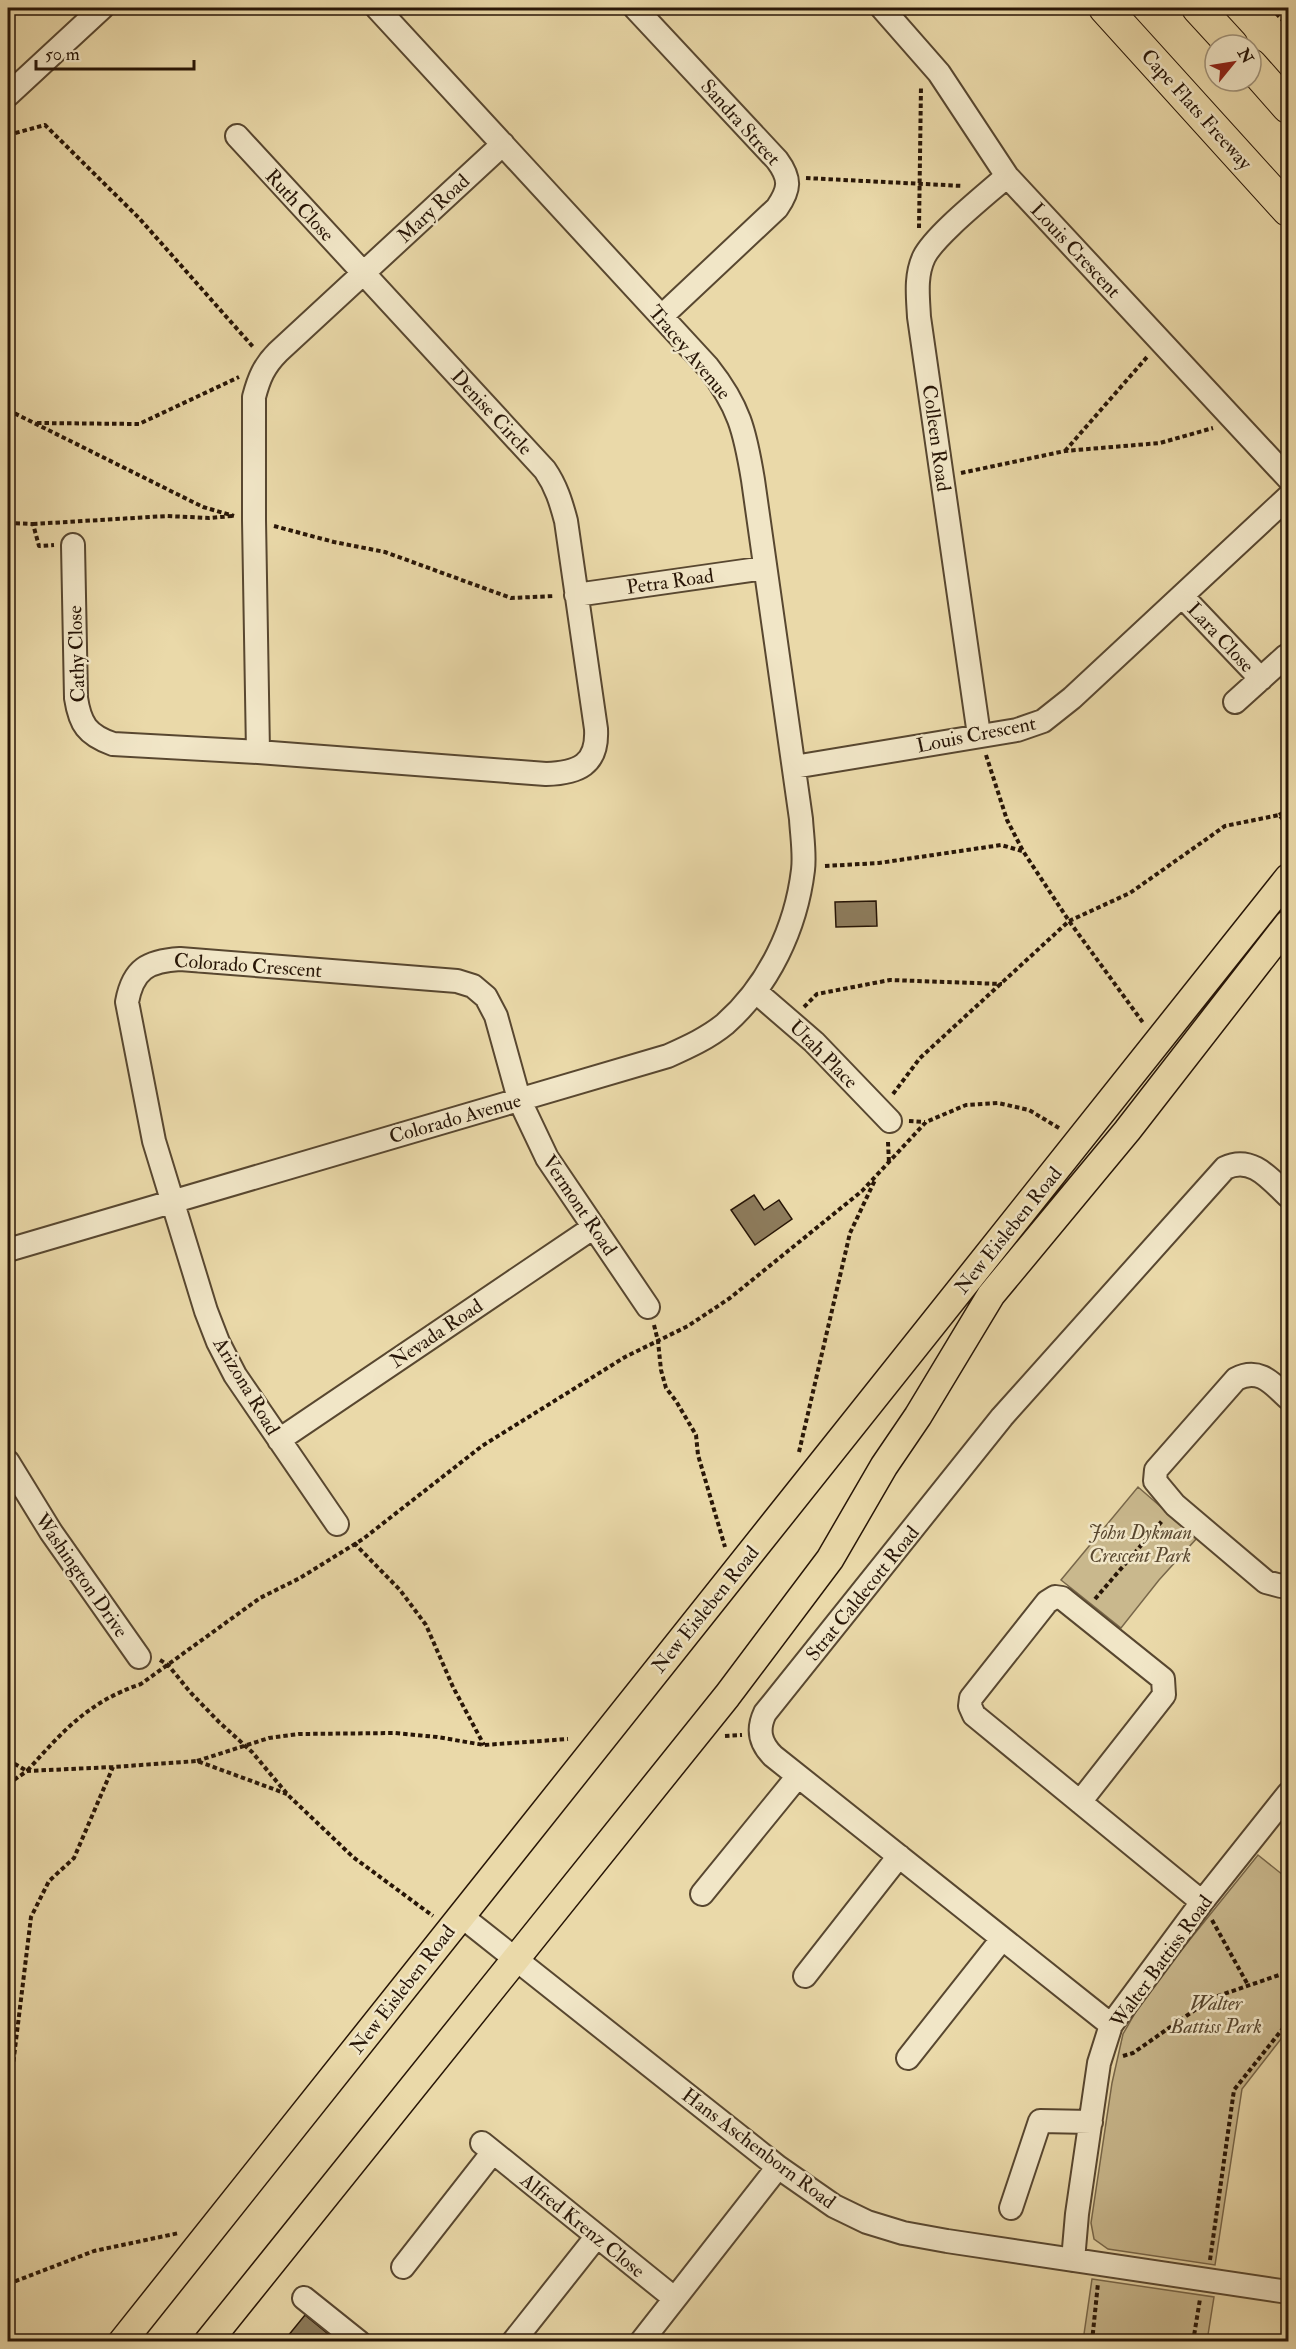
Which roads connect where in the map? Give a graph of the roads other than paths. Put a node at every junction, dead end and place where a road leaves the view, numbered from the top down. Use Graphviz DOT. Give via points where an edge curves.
graph roads {
  1 [pos="102,8"];
  2 [pos="377,8"];
  3 [pos="635,8"];
  4 [pos="882,8"];
  5 [pos="1105,8"];
  6 [pos="1198,8"];
  7 [pos="1222,33"];
  8 [pos="1263,78"];
  9 [pos="8,95"];
  10 [pos="1288,106"];
  11 [pos="237,136"];
  12 [pos="503,144"];
  13 [pos="1007,176"];
  14 [pos="1288,210"];
  15 [pos="363,273"];
  16 [pos="662,316"];
  17 [pos="1288,478"];
  18 [pos="1288,497"];
  19 [pos="73,545"];
  20 [pos="765,568"];
  21 [pos="576,595"];
  22 [pos="1182,596"];
  23 [pos="1286,656"];
  24 [pos="1261,679"];
  25 [pos="1235,702"];
  26 [pos="979,735"];
  27 [pos="258,752"];
  28 [pos="794,767"];
  29 [pos="803,868"];
  30 [pos="1288,878"];
  31 [pos="1288,924"];
  32 [pos="755,991"];
  33 [pos="519,1099"];
  34 [pos="885,1116"];
  35 [pos="1287,1192"];
  36 [pos="174,1200"];
  37 [pos="594,1227"];
  38 [pos="8,1250"];
  39 [pos="648,1307"];
  40 [pos="1288,1398"];
  41 [pos="279,1440"];
  42 [pos="8,1462"];
  43 [pos="337,1524"];
  44 [pos="1288,1584"];
  45 [pos="139,1657"];
  46 [pos="798,1776"];
  47 [pos="1288,1794"];
  48 [pos="1080,1802"];
  49 [pos="899,1856"];
  50 [pos="702,1894"];
  51 [pos="1202,1902"];
  52 [pos="448,1916"];
  53 [pos="1002,1939"];
  54 [pos="516,1959"];
  55 [pos="805,1976"];
  56 [pos="1111,2025"];
  57 [pos="908,2058"];
  58 [pos="1091,2122"];
  59 [pos="778,2167"];
  60 [pos="1011,2208"];
  61 [pos="597,2236"];
  62 [pos="1072,2260"];
  63 [pos="403,2267"];
  64 [pos="1288,2292"];
  65 [pos="304,2298"];
  66 [pos="674,2298"];
  67 [pos="122,2342"];
  68 [pos="208,2342"];
  69 [pos="359,2342"];
  70 [pos="513,2342"];
  71 [pos="640,2342"];
  1 -- 9 [label="street"];
  2 -- 12 [label="street, Tracey Avenue"];
  3 -- 16 [label="street, Sandra Street" via="777,160 788,182 786,195 777,208"];
  4 -- 13 [label="street, Louis Crescent" via="939,73"];
  5 -- 14 [label="highway, Cape Flats Freeway"];
  6 -- 7 [label="highway"];
  8 -- 10 [label="highway"];
  11 -- 15 [label="street, Ruth Close"];
  12 -- 15 [label="street, Mary Road"];
  12 -- 16 [label="street, Tracey Avenue"];
  13 -- 17 [label="street, Louis Crescent"];
  13 -- 26 [label="street, Colleen Road" via="942,235 924,257 917,283"];
  15 -- 21 [label="street, Denise Circle" via="554,482 566,520"];
  15 -- 27 [label="street" via="267,363 254,397"];
  16 -- 20 [label="street, Tracey Avenue" via="719,382 736,410 747,447"];
  18 -- 22 [label="street, Louis Crescent"];
  19 -- 27 [label="street, Cathy Close" via="74,674 79,714 86,729 113,744"];
  20 -- 21 [label="street, Petra Road"];
  20 -- 28 [label="street, Tracey Avenue"];
  21 -- 27 [label="street, Denise Circle" via="597,744 586,763 575,770 546,774"];
  22 -- 24 [label="street, Lara Close"];
  22 -- 26 [label="street, Louis Crescent" via="1044,721 1017,730"];
  23 -- 24 [label="street, Lara Close"];
  24 -- 25 [label="street, Lara Close"];
  26 -- 28 [label="street, Louis Crescent"];
  28 -- 29 [label="street, Tracey Avenue"];
  29 -- 32 [label="street, Colorado Avenue" via="790,927"];
  30 -- 52 [label="main road, New Eisleben Road"];
  31 -- 54 [label="main road, New Eisleben Road" via="1127,1131 991,1295 830,1559 727,1696"];
  32 -- 33 [label="street, Colorado Avenue" via="725,1023 699,1042 668,1056"];
  32 -- 34 [label="street, Utah Place" via="814,1041"];
  33 -- 36 [label="street, Colorado Avenue"];
  33 -- 36 [label="street, Colorado Crescent" via="496,1016 486,998 473,986 457,981 161,960 137,975 127,1002 154,1141"];
  33 -- 37 [label="street, Vermont Road" via="547,1158"];
  35 -- 46 [label="street, Strat Caldecott Road" via="1250,1165 1225,1168 1002,1417 765,1713 760,1727 763,1743"];
  36 -- 38 [label="street, Colorado Avenue"];
  36 -- 41 [label="street, Arizona Road" via="218,1342 235,1375"];
  37 -- 39 [label="street, Vermont Road"];
  37 -- 41 [label="street, Nevada Road"];
  40 -- 44 [label="street" via="1256,1374 1242,1376 1231,1383 1156,1470 1155,1481 1175,1506 1266,1582 1281,1587"];
  41 -- 43 [label="street, Arizona Road"];
  42 -- 45 [label="street, Washington Drive" via="51,1532"];
  46 -- 49 [label="street, Strat Caldecott Road"];
  46 -- 50 [label="street"];
  47 -- 51 [label="street, Walter Battiss Road"];
  48 -- 48 [label="street" via="975,1715 970,1706 971,1698 1055,1597 1062,1598 1163,1679 1165,1691"];
  48 -- 51 [label="street"];
  49 -- 53 [label="street, Strat Caldecott Road"];
  49 -- 55 [label="street"];
  51 -- 56 [label="street, Walter Battiss Road"];
  52 -- 54 [label="street, Hans Aschenborn Road"];
  52 -- 67 [label="main road, New Eisleben Road"];
  53 -- 56 [label="street, Strat Caldecott Road"];
  53 -- 57 [label="street"];
  54 -- 59 [label="street, Hans Aschenborn Road"];
  54 -- 68 [label="main road, New Eisleben Road"];
  56 -- 58 [label="street, Walter Battiss Road" via="1100,2063"];
  58 -- 60 [label="street" via="1041,2121"];
  58 -- 62 [label="street, Walter Battiss Road"];
  59 -- 62 [label="street, Hans Aschenborn Road" via="834,2206 867,2222 903,2233"];
  59 -- 66 [label="street"];
  61 -- 63 [label="street, Alfred Krenz Close" via="487,2147"];
  61 -- 66 [label="street, Alfred Krenz Close"];
  61 -- 70 [label="street"];
  62 -- 64 [label="street, Hans Aschenborn Road"];
  65 -- 69 [label="street"];
  66 -- 71 [label="street"];
}
